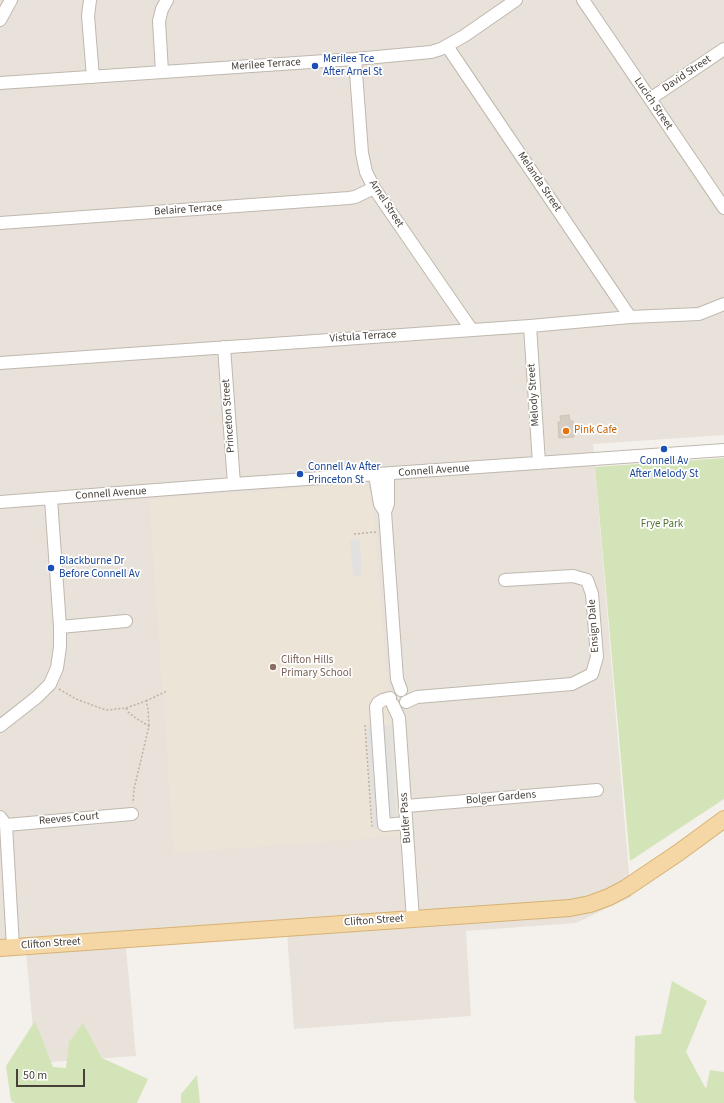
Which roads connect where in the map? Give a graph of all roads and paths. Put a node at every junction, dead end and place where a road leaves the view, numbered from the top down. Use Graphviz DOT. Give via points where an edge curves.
graph roads {
  1 [pos="90,0"];
  2 [pos="167,0"];
  3 [pos="516,0"];
  4 [pos="583,0"];
  5 [pos="502,4"];
  6 [pos="447,46"];
  7 [pos="724,49"];
  8 [pos="355,59"];
  9 [pos="162,72"];
  10 [pos="93,77"];
  11 [pos="0,83"];
  12 [pos="650,100"];
  13 [pos="374,188"];
  14 [pos="724,208"];
  15 [pos="0,223"];
  16 [pos="724,304"];
  17 [pos="630,318"];
  18 [pos="530,326"];
  19 [pos="471,329"];
  20 [pos="224,347"];
  21 [pos="0,363"];
  22 [pos="724,450"];
  23 [pos="539,464"];
  24 [pos="388,474"];
  25 [pos="375,475"];
  26 [pos="234,484"];
  27 [pos="51,499"];
  28 [pos="0,502"];
  29 [pos="385,512"];
  30 [pos="376,532"];
  31 [pos="354,534"];
  32 [pos="505,580"];
  33 [pos="126,621"];
  34 [pos="60,627"];
  35 [pos="167,691"];
  36 [pos="57,692"];
  37 [pos="401,696"];
  38 [pos="146,700"];
  39 [pos="126,708"];
  40 [pos="0,726"];
  41 [pos="149,726"];
  42 [pos="597,790"];
  43 [pos="134,801"];
  44 [pos="406,806"];
  45 [pos="132,814"];
  46 [pos="724,820"];
  47 [pos="3,821"];
  48 [pos="406,823"];
  49 [pos="413,919"];
  50 [pos="6,947"];
  1 -- 10 [label="street" via="88,16"];
  2 -- 9 [label="street" via="159,21"];
  3 -- 5 [label="street, Merilee Terrace"];
  4 -- 12 [label="street, Lucich Street"];
  5 -- 6 [label="street, Merilee Terrace" via="464,36"];
  6 -- 8 [label="street, Merilee Terrace" via="425,53"];
  6 -- 17 [label="street, Melanda Street"];
  7 -- 12 [label="street, David Street"];
  8 -- 9 [label="street, Merilee Terrace"];
  8 -- 13 [label="street, Arnel Street" via="363,162"];
  9 -- 10 [label="street, Merilee Terrace"];
  10 -- 11 [label="street, Merilee Terrace"];
  12 -- 14 [label="street, Lucich Street"];
  13 -- 15 [label="street, Belaire Terrace" via="349,198"];
  13 -- 19 [label="street, Arnel Street"];
  16 -- 17 [label="street, Vistula Terrace" via="699,314"];
  17 -- 18 [label="street, Vistula Terrace"];
  18 -- 19 [label="street, Vistula Terrace"];
  18 -- 23 [label="street, Melody Street"];
  19 -- 20 [label="street, Vistula Terrace"];
  20 -- 21 [label="street, Vistula Terrace"];
  20 -- 26 [label="street, Princeton Street"];
  22 -- 23 [label="street, Connell Avenue"];
  23 -- 24 [label="street, Connell Avenue"];
  24 -- 25 [label="street, Connell Avenue"];
  24 -- 29 [label="street, Butler Pass" via="388,504"];
  25 -- 26 [label="street, Connell Avenue"];
  25 -- 29 [label="street, Butler Pass" via="380,504"];
  26 -- 27 [label="street, Connell Avenue"];
  27 -- 28 [label="street, Connell Avenue"];
  27 -- 34 [label="street"];
  29 -- 37 [label="street, Butler Pass"];
  30 -- 31 [label="path"];
  32 -- 37 [label="street, Ensign Dale" via="573,576 586,580 592,594 597,657 592,674 572,684"];
  33 -- 34 [label="street"];
  34 -- 40 [label="street" via="57,668 50,684"];
  35 -- 38 [label="path"];
  36 -- 39 [label="path" via="59,689 76,699 108,710"];
  37 -- 44 [label="street, Butler Pass" via="399,718"];
  37 -- 48 [label="street" via="383,700 376,707 384,825"];
  38 -- 39 [label="path"];
  38 -- 41 [label="path"];
  39 -- 41 [label="path"];
  41 -- 43 [label="path" via="134,789"];
  42 -- 44 [label="street, Bolger Gardens"];
  44 -- 48 [label="street, Butler Pass"];
  45 -- 47 [label="street, Reeves Court"];
  46 -- 49 [label="main road, Clifton Street" via="626,888 590,904 570,908"];
  47 -- 50 [label="street"];
  48 -- 49 [label="street, Butler Pass"];
  49 -- 50 [label="main road, Clifton Street"];
}
